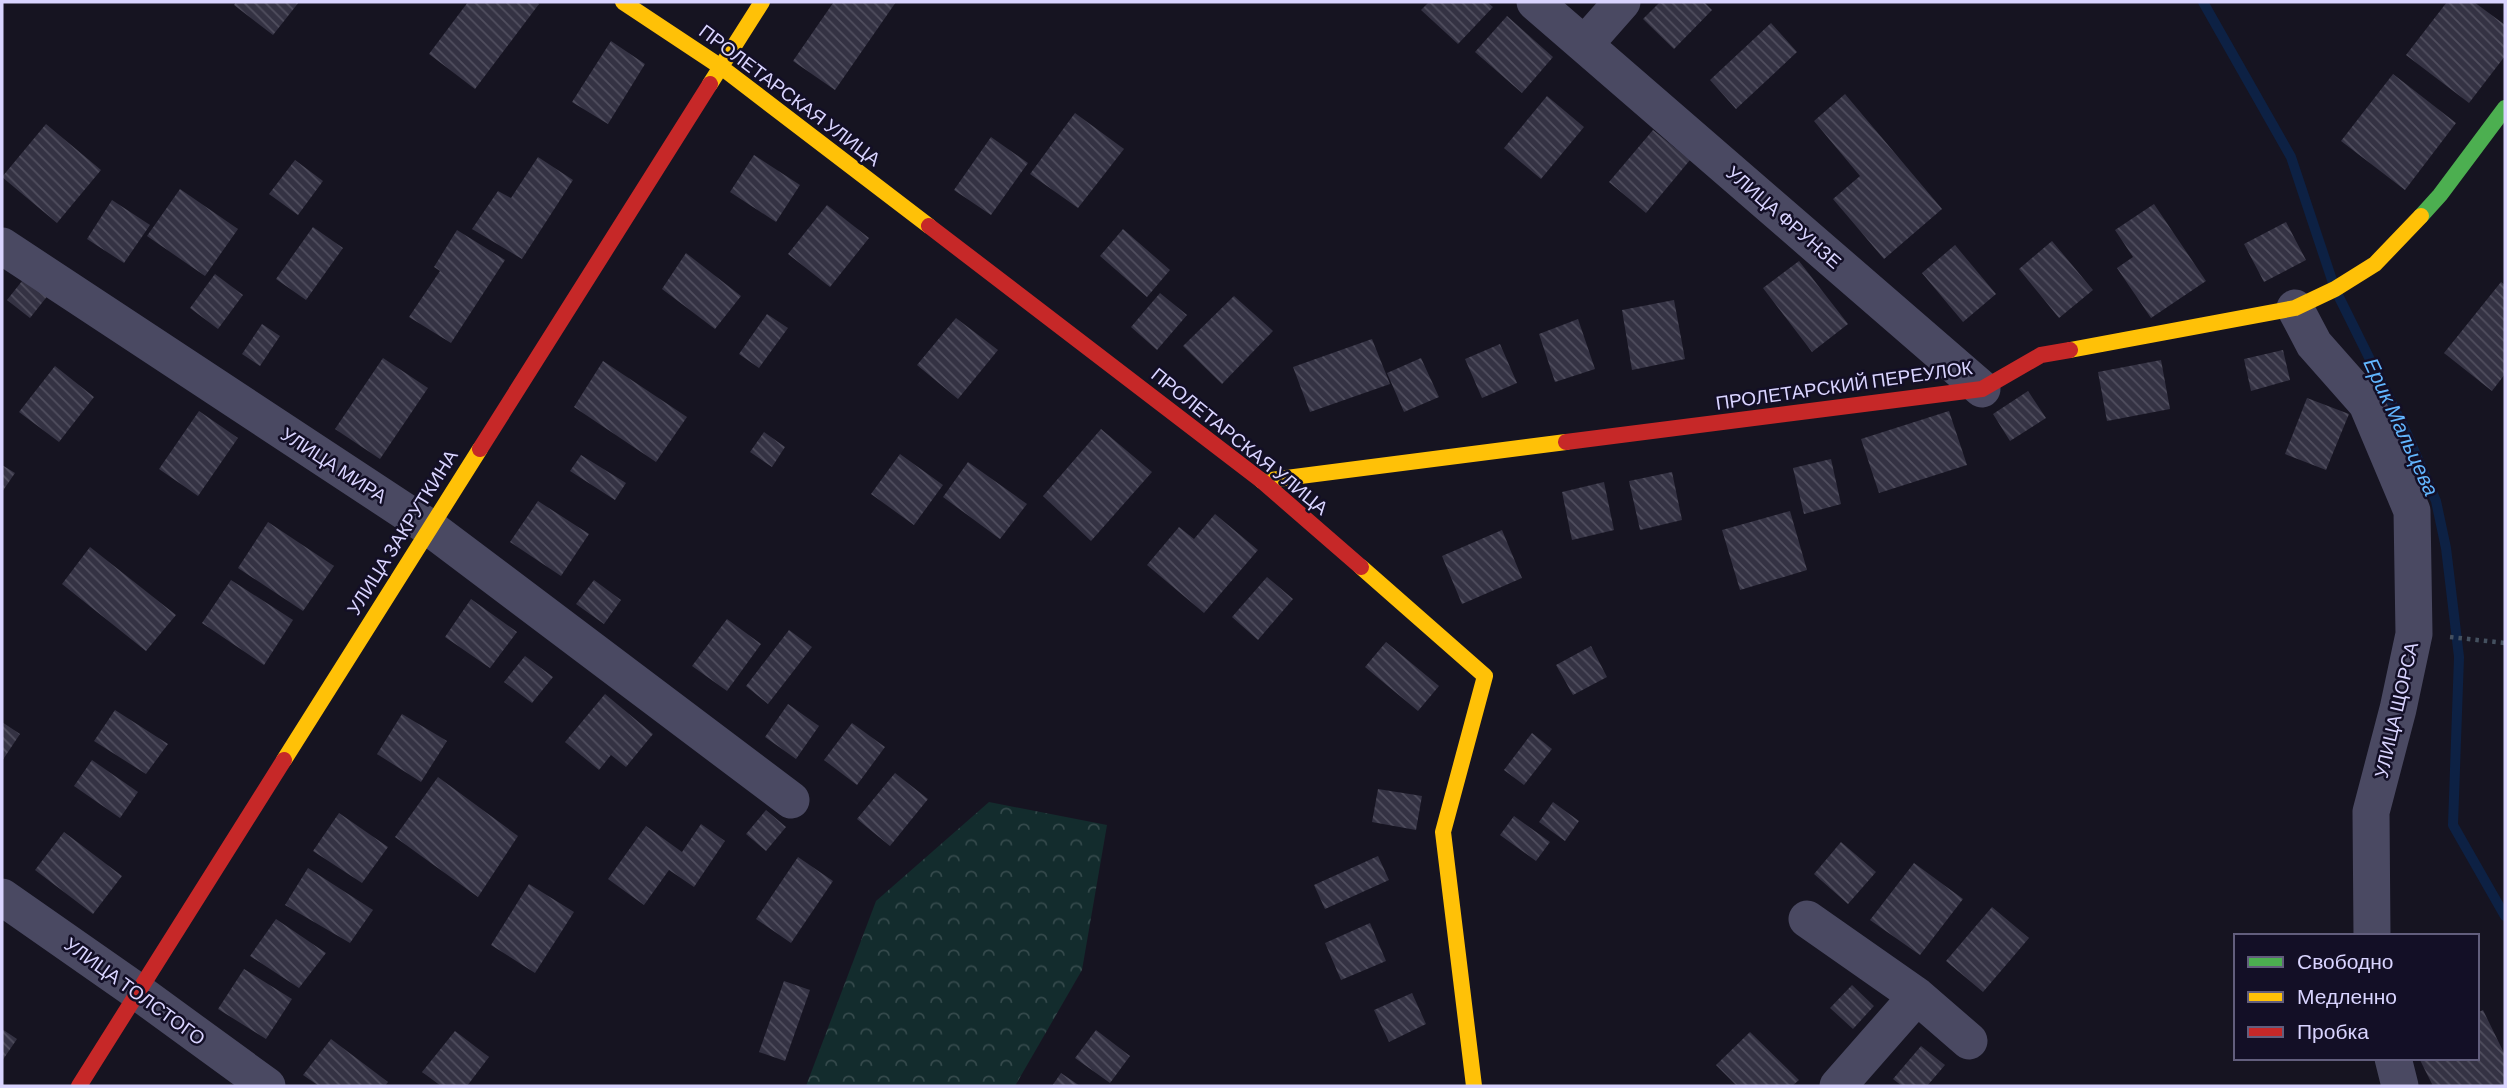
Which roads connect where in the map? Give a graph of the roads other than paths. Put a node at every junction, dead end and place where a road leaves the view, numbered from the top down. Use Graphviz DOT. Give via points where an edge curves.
graph roads {
  1 [pos="623,2"];
  2 [pos="762,2"];
  3 [pos="1535,2"];
  4 [pos="1622,2"];
  5 [pos="1585,44"];
  6 [pos="721,67"];
  7 [pos="2505,108"];
  8 [pos="2,246"];
  9 [pos="2295,308"];
  10 [pos="1982,389"];
  11 [pos="1262,481"];
  12 [pos="430,528"];
  13 [pos="791,800"];
  14 [pos="2,897"];
  15 [pos="1807,919"];
  16 [pos="2372,934"];
  17 [pos="138,992"];
  18 [pos="1917,996"];
  19 [pos="1969,1041"];
  20 [pos="2394,1060"];
  21 [pos="79,1086"];
  22 [pos="267,1086"];
  23 [pos="1474,1086"];
  24 [pos="1838,1086"];
  25 [pos="2400,1086"];
  1 -- 6 [label="street, ПРОЛЕТАРСКАЯ УЛИЦА"];
  2 -- 6 [label="street, УЛИЦА ЗАКРУТКИНА"];
  3 -- 5 [label="street, УЛИЦА ФРУНЗЕ"];
  4 -- 5 [label="street"];
  5 -- 10 [label="street, УЛИЦА ФРУНЗЕ"];
  6 -- 11 [label="street, ПРОЛЕТАРСКАЯ УЛИЦА"];
  6 -- 12 [label="street, УЛИЦА ЗАКРУТКИНА"];
  7 -- 9 [label="street, ПРОЛЕТАРСКИЙ ПЕРЕУЛОК" via="2440,195 2375,264"];
  8 -- 12 [label="street, УЛИЦА МИРА"];
  9 -- 10 [label="street, ПРОЛЕТАРСКИЙ ПЕРЕУЛОК" via="2042,355"];
  9 -- 16 [label="street, УЛИЦА ЩОРСА" via="2314,344 2367,404 2412,511 2414,634 2371,812"];
  10 -- 11 [label="street, ПРОЛЕТАРСКИЙ ПЕРЕУЛОК"];
  11 -- 23 [label="street, ПРОЛЕТАРСКАЯ УЛИЦА" via="1485,676 1443,832"];
  12 -- 13 [label="street, УЛИЦА МИРА"];
  12 -- 17 [label="street, УЛИЦА ЗАКРУТКИНА"];
  14 -- 17 [label="street, УЛИЦА ТОЛСТОГО"];
  15 -- 18 [label="street"];
  17 -- 21 [label="street, УЛИЦА ЗАКРУТКИНА"];
  17 -- 22 [label="street, УЛИЦА ТОЛСТОГО"];
  18 -- 19 [label="street"];
  18 -- 24 [label="street"];
  20 -- 25 [label="street"];
}
